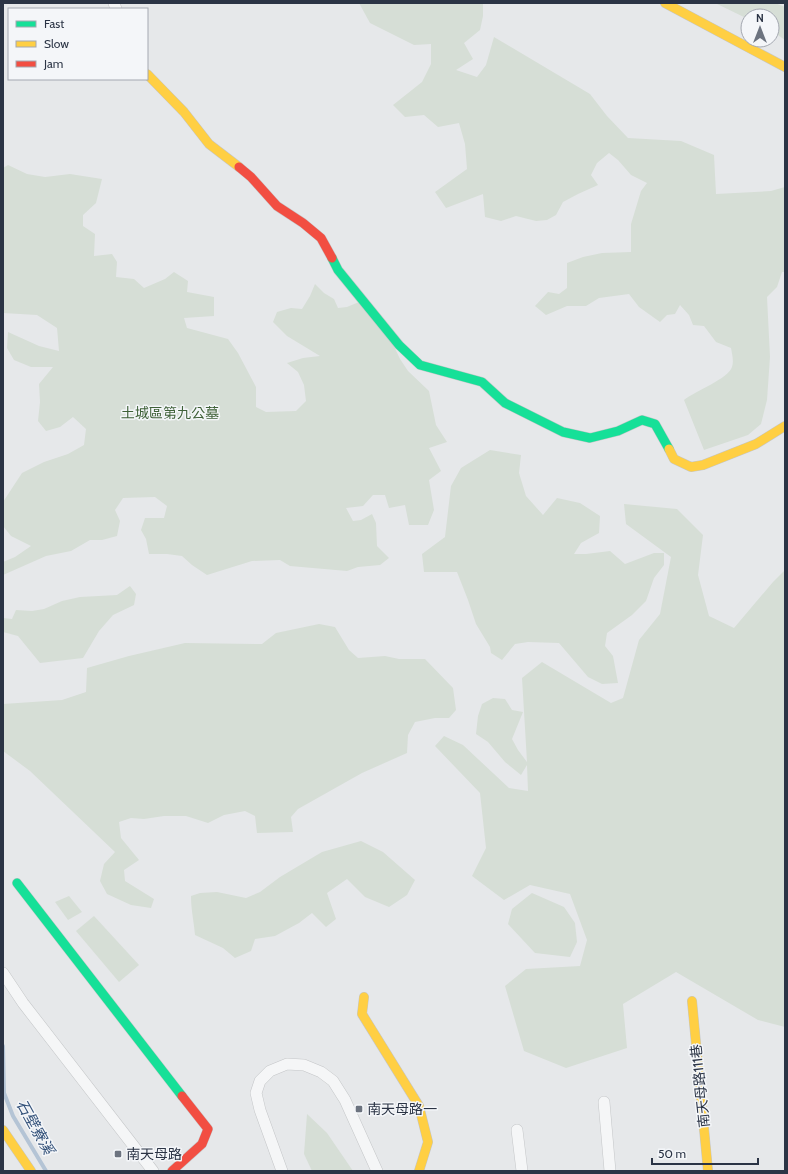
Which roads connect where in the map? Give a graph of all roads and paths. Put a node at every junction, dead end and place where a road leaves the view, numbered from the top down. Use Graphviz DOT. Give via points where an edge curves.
graph roads {
  1 [pos="665,3"];
  2 [pos="785,68"];
  3 [pos="148,75"];
  4 [pos="785,426"];
  5 [pos="17,883"];
  6 [pos="3,973"];
  7 [pos="364,997"];
  8 [pos="692,1002"];
  9 [pos="604,1102"];
  10 [pos="3,1130"];
  11 [pos="517,1130"];
  12 [pos="31,1171"];
  13 [pos="153,1171"];
  14 [pos="172,1171"];
  15 [pos="282,1171"];
  16 [pos="377,1171"];
  17 [pos="419,1171"];
  18 [pos="522,1171"];
  19 [pos="610,1171"];
  20 [pos="708,1171"];
  1 -- 2 [label="street"];
  3 -- 4 [label="street" via="184,112 210,144 251,177 277,206 304,223 321,238 338,270 399,345 420,365 482,382 505,403 563,432 590,438 642,420 655,424 674,459 690,466 703,465 756,444"];
  5 -- 14 [label="street" via="208,1129 202,1144"];
  6 -- 13 [label="street" via="23,1003"];
  7 -- 17 [label="street" via="362,1014 419,1106 428,1142"];
  8 -- 20 [label="street, 南天母路111巷"];
  9 -- 19 [label="street"];
  10 -- 12 [label="street"];
  11 -- 18 [label="street"];
  15 -- 16 [label="street" via="256,1093 260,1080 270,1071 287,1064 304,1065 333,1081 345,1100"];
}
